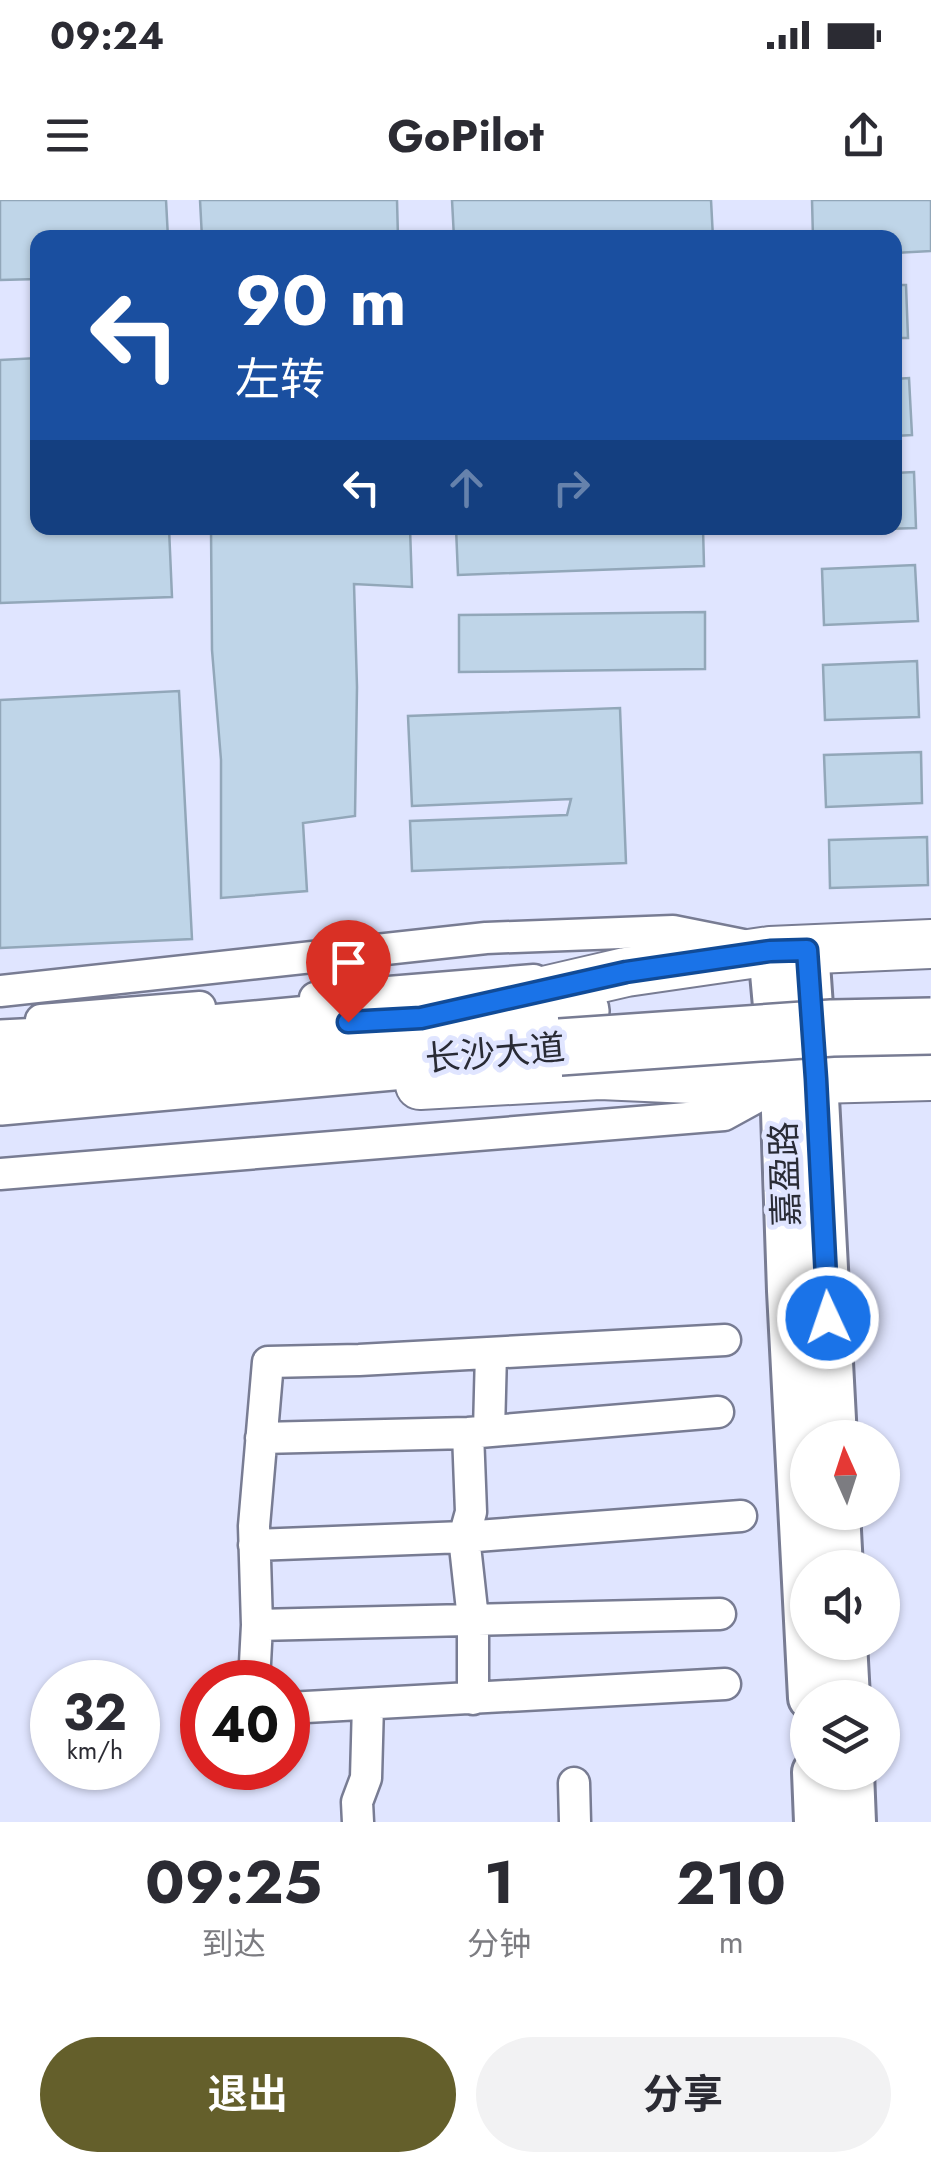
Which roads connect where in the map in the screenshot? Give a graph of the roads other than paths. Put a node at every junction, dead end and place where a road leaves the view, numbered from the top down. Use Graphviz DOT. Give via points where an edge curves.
graph roads {
  1 [pos="931,944"];
  2 [pos="788,950"];
  3 [pos="626,972"];
  4 [pos="0,991"];
  5 [pos="931,999"];
  6 [pos="403,1019"];
  7 [pos="0,1023"];
  8 [pos="931,1026"];
  9 [pos="111,1028"];
  10 [pos="571,1029"];
  11 [pos="0,1048"];
  12 [pos="0,1059"];
  13 [pos="931,1076"];
  14 [pos="799,1081"];
  15 [pos="153,1084"];
  16 [pos="0,1097"];
  17 [pos="0,1174"];
  18 [pos="725,1340"];
  19 [pos="492,1353"];
  20 [pos="718,1412"];
  21 [pos="832,1420"];
  22 [pos="478,1432"];
  23 [pos="261,1438"];
  24 [pos="741,1516"];
  25 [pos="464,1537"];
  26 [pos="254,1545"];
  27 [pos="720,1614"];
  28 [pos="473,1619"];
  29 [pos="257,1624"];
  30 [pos="255,1660"];
  31 [pos="809,1680"];
  32 [pos="725,1684"];
  33 [pos="472,1698"];
  34 [pos="368,1704"];
  35 [pos="310,1707"];
  36 [pos="574,1783"];
  37 [pos="815,1790"];
  38 [pos="853,1790"];
  39 [pos="358,1822"];
  40 [pos="575,1822"];
  41 [pos="816,1822"];
  42 [pos="854,1822"];
  1 -- 2 [label="main road"];
  2 -- 3 [label="main road"];
  2 -- 4 [label="street" via="673,931 486,938"];
  2 -- 14 [label="street, 嘉盈路"];
  3 -- 6 [label="main road"];
  3 -- 9 [label="street"];
  5 -- 10 [label="highway, 长沙大道" via="752,1003"];
  6 -- 9 [label="highway, 长沙大道"];
  6 -- 10 [label="highway, 长沙大道"];
  7 -- 9 [label="street"];
  8 -- 10 [label="highway, 长沙大道, bridge"];
  9 -- 11 [label="highway"];
  9 -- 12 [label="main road, 长沙大道"];
  10 -- 15 [label="highway, 长沙大道"];
  13 -- 14 [label="main road"];
  14 -- 15 [label="main road" via="600,1075 246,1096"];
  14 -- 17 [label="street" via="724,1115"];
  14 -- 21 [label="street, 嘉盈路"];
  14 -- 31 [label="street, 嘉盈路" via="789,1292"];
  15 -- 16 [label="highway, 长沙大道"];
  18 -- 19 [label="street"];
  19 -- 22 [label="street"];
  19 -- 23 [label="street" via="268,1362"];
  20 -- 22 [label="street"];
  22 -- 23 [label="street"];
  22 -- 25 [label="street"];
  23 -- 26 [label="street"];
  24 -- 25 [label="street"];
  25 -- 26 [label="street"];
  25 -- 28 [label="street"];
  26 -- 29 [label="street"];
  27 -- 28 [label="street"];
  28 -- 29 [label="street"];
  28 -- 33 [label="street"];
  29 -- 30 [label="street"];
  32 -- 33 [label="street"];
  33 -- 34 [label="street"];
  34 -- 35 [label="street"];
  34 -- 39 [label="street"];
  36 -- 40 [label="street"];
  37 -- 41 [label="street"];
  38 -- 42 [label="street"];
}
